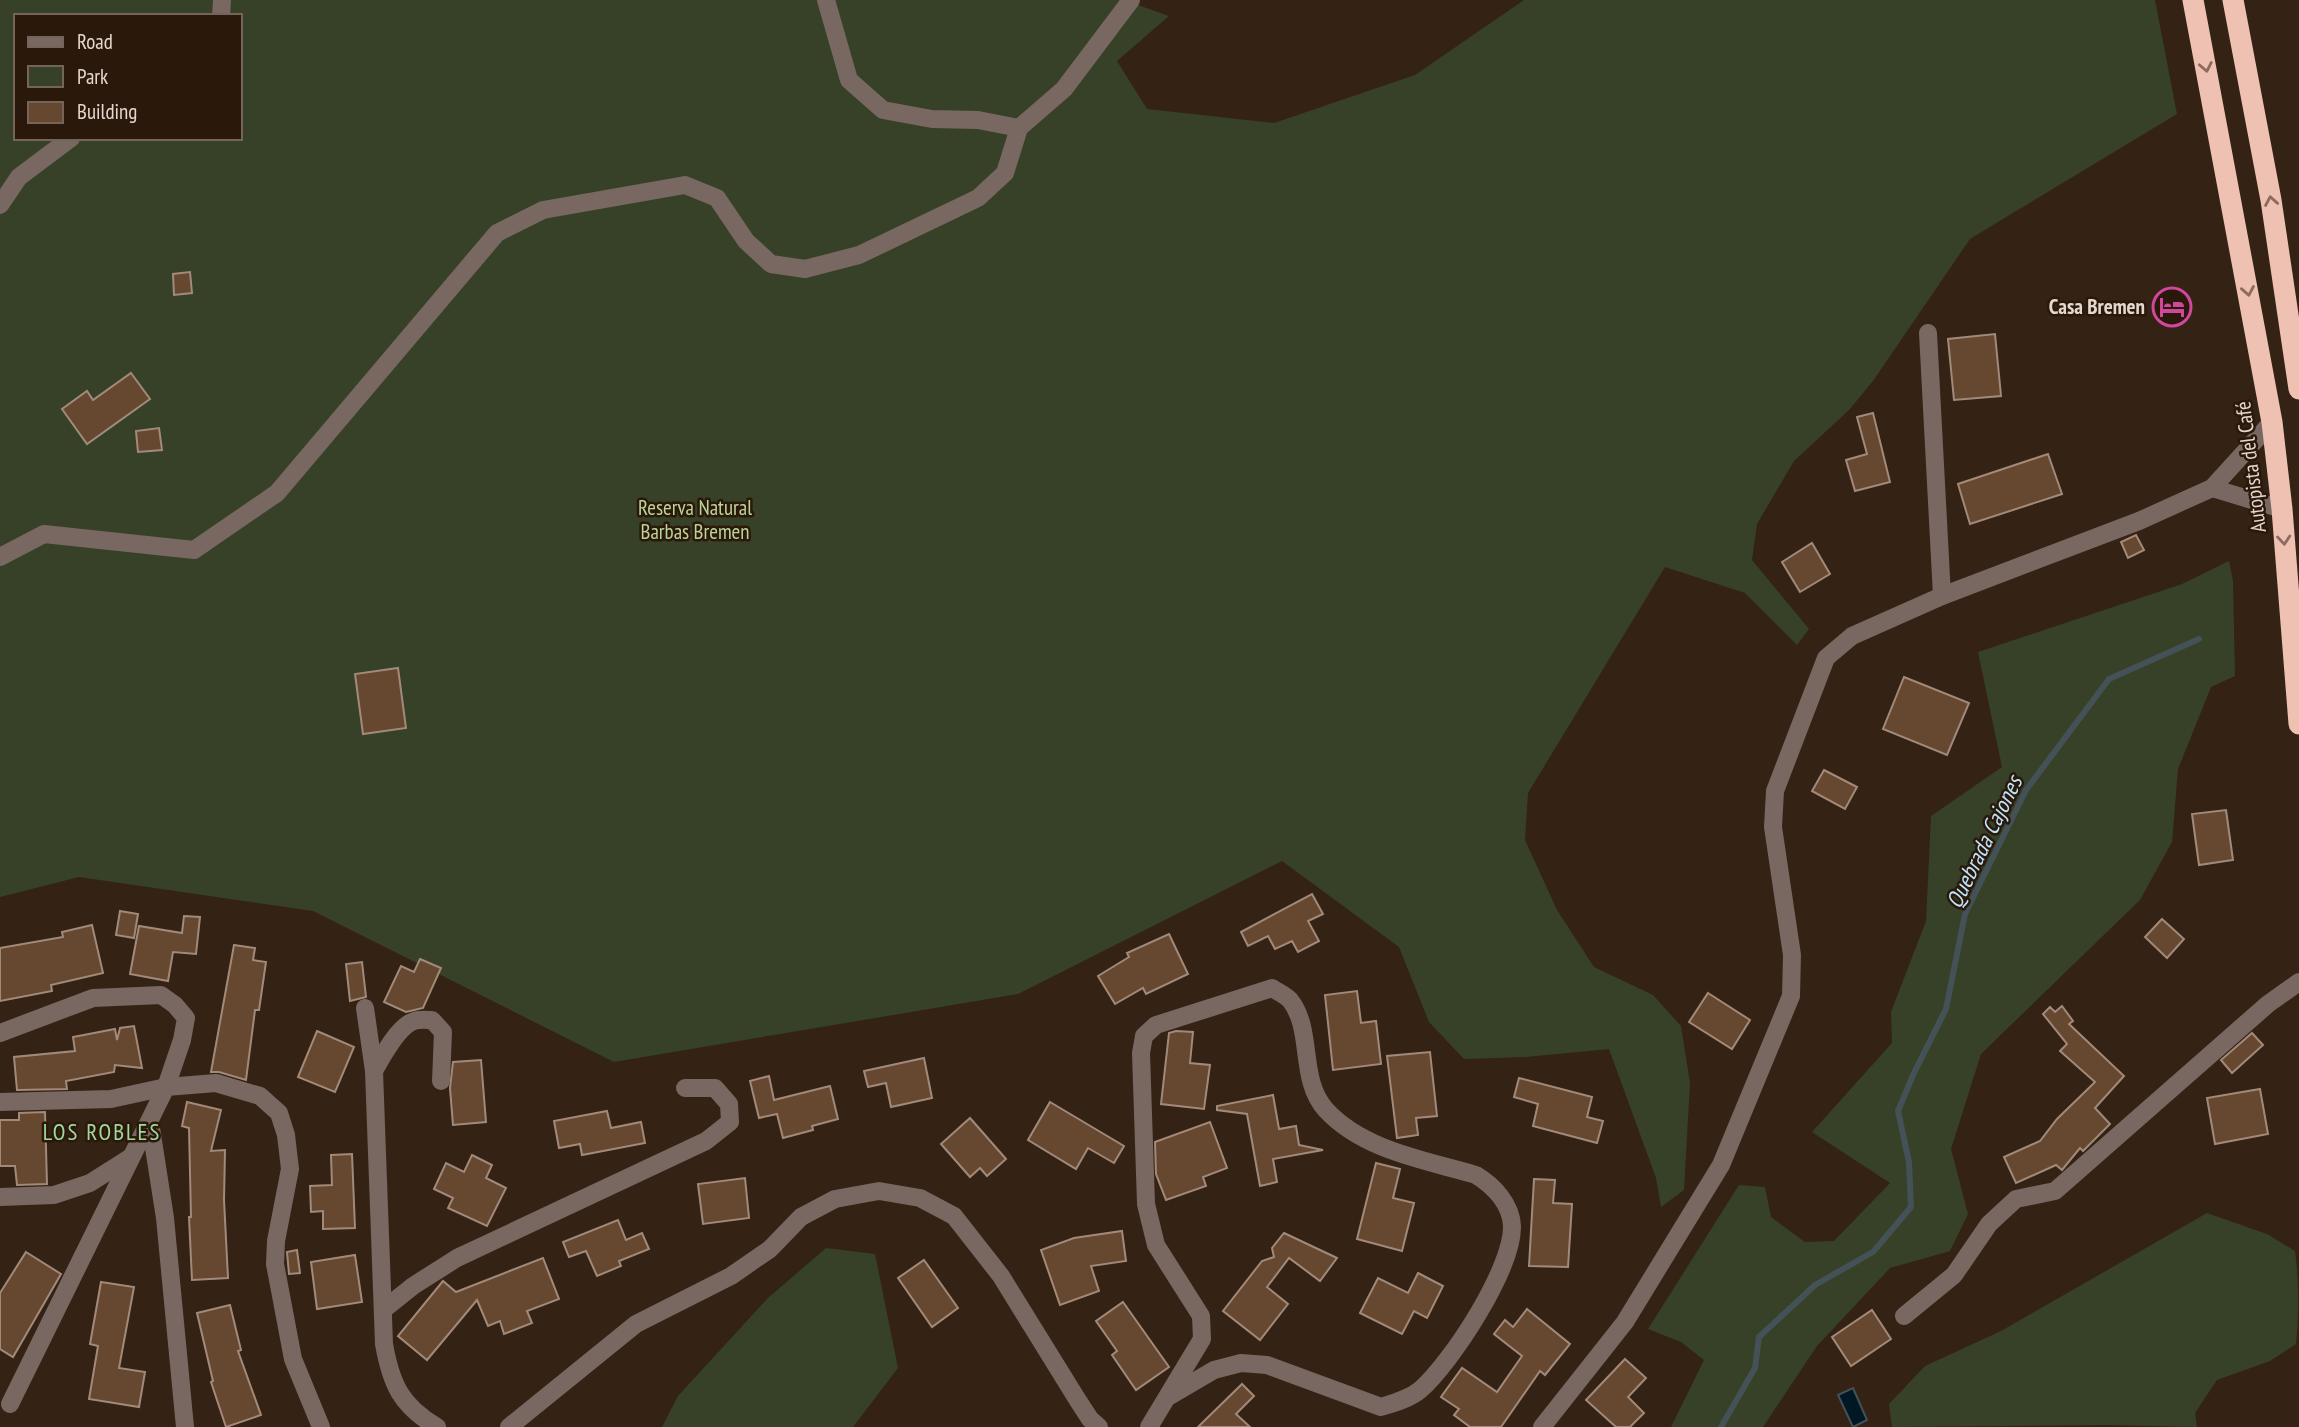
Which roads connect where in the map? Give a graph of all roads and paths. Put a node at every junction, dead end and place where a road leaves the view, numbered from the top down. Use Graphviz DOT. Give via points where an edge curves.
graph roads {
  1 [pos="826,0"];
  2 [pos="1131,0"];
  3 [pos="2193,0"];
  4 [pos="2232,0"];
  5 [pos="1019,128"];
  6 [pos="68,140"];
  7 [pos="0,205"];
  8 [pos="1928,333"];
  9 [pos="2299,389"];
  10 [pos="2272,422"];
  11 [pos="2212,488"];
  12 [pos="2282,509"];
  13 [pos="0,557"];
  14 [pos="1942,596"];
  15 [pos="2299,724"];
  16 [pos="2299,982"];
  17 [pos="365,1008"];
  18 [pos="0,1033"];
  19 [pos="374,1071"];
  20 [pos="441,1081"];
  21 [pos="166,1087"];
  22 [pos="685,1088"];
  23 [pos="0,1102"];
  24 [pos="150,1122"];
  25 [pos="131,1157"];
  26 [pos="0,1197"];
  27 [pos="383,1310"];
  28 [pos="1904,1317"];
  29 [pos="1168,1397"];
  30 [pos="10,1404"];
  31 [pos="185,1427"];
  32 [pos="321,1427"];
  33 [pos="437,1427"];
  34 [pos="509,1427"];
  35 [pos="1099,1427"];
  36 [pos="1149,1427"];
  37 [pos="1542,1427"];
  1 -- 5 [label="street" via="849,80 883,110"];
  2 -- 5 [label="street" via="1064,89"];
  3 -- 10 [label="highway, Autopista del Café, one-way"];
  9 -- 4 [label="highway, one-way" via="2271,200"];
  5 -- 13 [label="street" via="1005,173 978,198 859,255 805,269 771,264 746,242 717,198 685,185 543,209 497,233 277,493 194,550 44,534"];
  6 -- 7 [label="street" via="19,177"];
  8 -- 14 [label="street"];
  10 -- 11 [label="street"];
  10 -- 12 [label="highway, Autopista del Café"];
  11 -- 12 [label="street"];
  11 -- 14 [label="street"];
  12 -- 15 [label="highway, Autopista del Café, one-way"];
  14 -- 37 [label="street" via="1852,636 1826,658 1774,791 1773,827 1791,955 1791,996 1720,1165 1626,1322"];
  16 -- 28 [label="street" via="2055,1191 2016,1199 1989,1224 1954,1275"];
  17 -- 19 [label="street"];
  18 -- 21 [label="street" via="93,998 161,995 186,1018"];
  19 -- 20 [label="street" via="399,1032 413,1021 432,1020 443,1032"];
  19 -- 27 [label="street"];
  21 -- 23 [label="street" via="111,1099"];
  21 -- 24 [label="street"];
  21 -- 32 [label="street" via="216,1083 260,1096 279,1113 290,1169 275,1264 293,1359"];
  22 -- 27 [label="street" via="715,1088 729,1104 730,1122 706,1141 457,1258"];
  24 -- 25 [label="street"];
  24 -- 31 [label="street" via="165,1218"];
  25 -- 26 [label="street" via="90,1183 54,1195"];
  25 -- 30 [label="street"];
  27 -- 33 [label="street" via="389,1372 418,1416"];
  29 -- 29 [label="street" via="1202,1339 1201,1316 1156,1245 1146,1204 1144,1036 1156,1026 1272,988 1289,998 1300,1017 1313,1089 1326,1110 1364,1140 1476,1175 1492,1185 1505,1203 1512,1226 1505,1262 1460,1343 1420,1390 1400,1402 1381,1407 1267,1365 1241,1363 1214,1370"];
  29 -- 36 [label="street"];
  34 -- 35 [label="street" via="636,1324 731,1276 770,1249 801,1217 835,1199 879,1191 920,1198 954,1216 1001,1276"];
}
